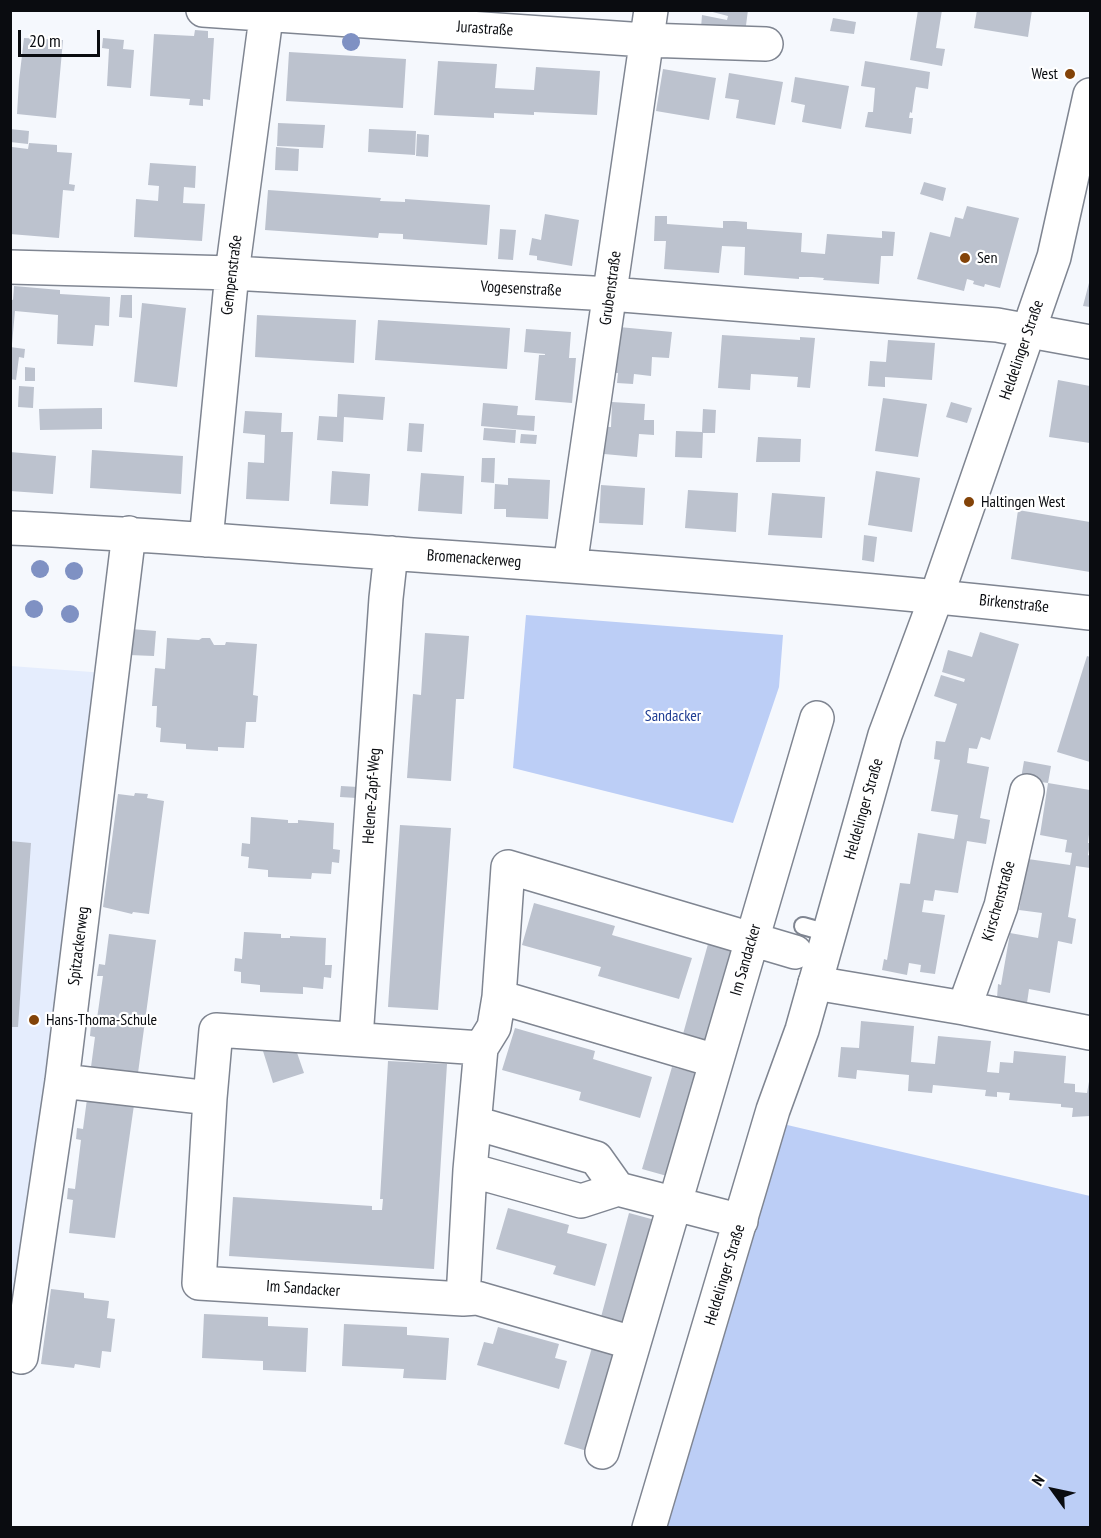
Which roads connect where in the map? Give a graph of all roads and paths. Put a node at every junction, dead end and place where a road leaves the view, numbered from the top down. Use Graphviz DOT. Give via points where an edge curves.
graph roads {
  1 [pos="203,10"];
  2 [pos="267,13"];
  3 [pos="648,25"];
  4 [pos="766,44"];
  5 [pos="1090,95"];
  6 [pos="1085,148"];
  7 [pos="10,267"];
  8 [pos="232,273"];
  9 [pos="610,294"];
  10 [pos="1029,331"];
  11 [pos="1090,342"];
  12 [pos="10,528"];
  13 [pos="129,533"];
  14 [pos="206,540"];
  15 [pos="391,553"];
  16 [pos="570,566"];
  17 [pos="937,596"];
  18 [pos="1090,613"];
  19 [pos="817,718"];
  20 [pos="1027,791"];
  21 [pos="809,937"];
  22 [pos="752,939"];
  23 [pos="814,983"];
  24 [pos="499,997"];
  25 [pos="964,1008"];
  26 [pos="1088,1023"];
  27 [pos="356,1039"];
  28 [pos="481,1048"];
  29 [pos="716,1062"];
  30 [pos="62,1081"];
  31 [pos="210,1098"];
  32 [pos="476,1123"];
  33 [pos="470,1170"];
  34 [pos="618,1189"];
  35 [pos="674,1203"];
  36 [pos="741,1221"];
  37 [pos="463,1299"];
  38 [pos="633,1343"];
  39 [pos="21,1357"];
  40 [pos="602,1452"];
  41 [pos="649,1527"];
  1 -- 2 [label="street, Jurastraße"];
  2 -- 3 [label="street, Jurastraße"];
  2 -- 8 [label="street, Gempenstraße"];
  3 -- 4 [label="street, Jurastraße"];
  3 -- 9 [label="street, Grubenstraße"];
  5 -- 6 [label="street, Heldelinger Straße"];
  6 -- 10 [label="street, Heldelinger Straße"];
  7 -- 8 [label="street, Vogesenstraße"];
  8 -- 9 [label="street, Vogesenstraße"];
  8 -- 14 [label="street, Gempenstraße"];
  9 -- 10 [label="street, Vogesenstraße" via="997,325"];
  9 -- 16 [label="street, Grubenstraße"];
  10 -- 11 [label="street, Vogesenstraße"];
  10 -- 17 [label="street, Heldelinger Straße"];
  12 -- 13 [label="street, Bromenackerweg"];
  13 -- 14 [label="street, Bromenackerweg"];
  13 -- 30 [label="street, Spitzackerweg"];
  14 -- 15 [label="street, Bromenackerweg"];
  15 -- 16 [label="street, Bromenackerweg"];
  15 -- 27 [label="street, Helene-Zapf-Weg"];
  16 -- 17 [label="street, Bromenackerweg"];
  17 -- 18 [label="street, Birkenstraße"];
  17 -- 21 [label="street, Heldelinger Straße"];
  19 -- 22 [label="street, Im Sandacker"];
  20 -- 25 [label="street, Kirschenstraße" via="1001,906"];
  21 -- 22 [label="street"];
  21 -- 23 [label="street, Heldelinger Straße"];
  22 -- 24 [label="street" via="508,867"];
  22 -- 29 [label="street, Im Sandacker"];
  23 -- 25 [label="street"];
  23 -- 36 [label="street, Heldelinger Straße"];
  24 -- 28 [label="street" via="494,1027"];
  24 -- 29 [label="street"];
  25 -- 26 [label="street"];
  27 -- 28 [label="street, Im Sandacker"];
  27 -- 31 [label="street, Im Sandacker" via="216,1030"];
  28 -- 32 [label="street"];
  29 -- 35 [label="street, Im Sandacker"];
  30 -- 31 [label="street"];
  30 -- 39 [label="street, Spitzackerweg"];
  31 -- 37 [label="street, Im Sandacker" via="199,1282"];
  32 -- 33 [label="street"];
  32 -- 34 [label="street" via="596,1158"];
  33 -- 34 [label="street" via="580,1201"];
  33 -- 37 [label="street"];
  34 -- 35 [label="street"];
  35 -- 36 [label="street"];
  35 -- 38 [label="street"];
  36 -- 41 [label="street, Heldelinger Straße"];
  37 -- 38 [label="street" via="477,1298"];
  38 -- 40 [label="street"];
}
